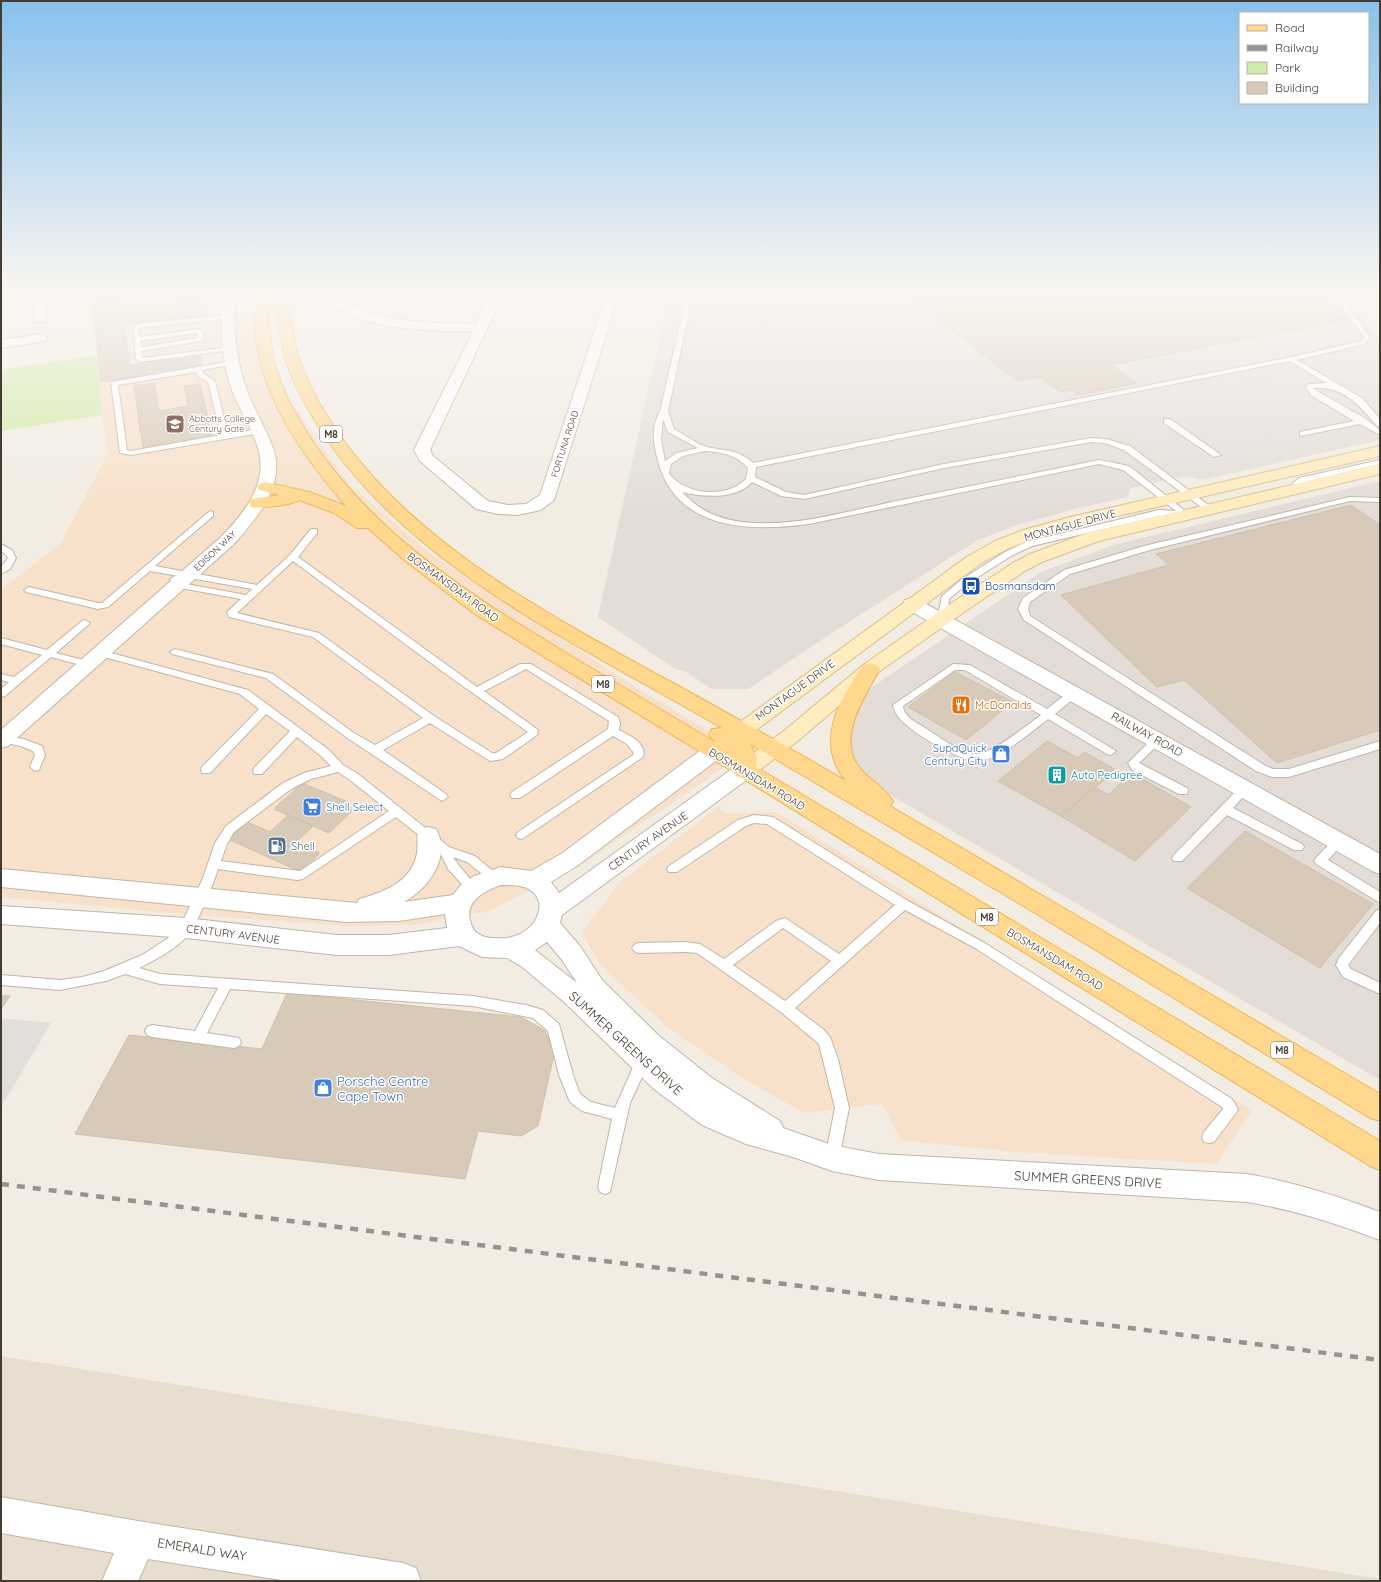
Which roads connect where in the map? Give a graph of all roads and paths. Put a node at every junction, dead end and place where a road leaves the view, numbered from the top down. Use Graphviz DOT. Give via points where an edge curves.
graph roads {
  1 [pos="211,365"];
  2 [pos="233,365"];
  3 [pos="268,365"];
  4 [pos="294,365"];
  5 [pos="463,365"];
  6 [pos="590,365"];
  7 [pos="674,365"];
  8 [pos="1262,365"];
  9 [pos="1300,365"];
  10 [pos="199,370"];
  11 [pos="1338,388"];
  12 [pos="664,412"];
  13 [pos="1167,421"];
  14 [pos="1364,423"];
  15 [pos="1379,423"];
  16 [pos="258,431"];
  17 [pos="1380,433"];
  18 [pos="225,436"];
  19 [pos="1306,436"];
  20 [pos="705,449"];
  21 [pos="1380,451"];
  22 [pos="1217,455"];
  23 [pos="1380,462"];
  24 [pos="750,466"];
  25 [pos="1380,469"];
  26 [pos="664,470"];
  27 [pos="751,478"];
  28 [pos="670,482"];
  29 [pos="264,487"];
  30 [pos="1297,488"];
  31 [pos="1190,496"];
  32 [pos="1380,500"];
  33 [pos="1168,501"];
  34 [pos="322,502"];
  35 [pos="257,503"];
  36 [pos="1208,509"];
  37 [pos="210,514"];
  38 [pos="1185,514"];
  39 [pos="314,531"];
  40 [pos="1,547"];
  41 [pos="401,548"];
  42 [pos="292,556"];
  43 [pos="150,568"];
  44 [pos="1,571"];
  45 [pos="180,577"];
  46 [pos="259,588"];
  47 [pos="29,590"];
  48 [pos="248,598"];
  49 [pos="912,604"];
  50 [pos="942,620"];
  51 [pos="85,623"];
  52 [pos="1,641"];
  53 [pos="175,652"];
  54 [pos="48,654"];
  55 [pos="94,659"];
  56 [pos="870,669"];
  57 [pos="1,677"];
  58 [pos="16,681"];
  59 [pos="477,691"];
  60 [pos="1074,693"];
  61 [pos="1,694"];
  62 [pos="266,708"];
  63 [pos="1047,714"];
  64 [pos="430,718"];
  65 [pos="296,731"];
  66 [pos="613,731"];
  67 [pos="2,740"];
  68 [pos="1157,740"];
  69 [pos="728,741"];
  70 [pos="1380,745"];
  71 [pos="773,749"];
  72 [pos="375,750"];
  73 [pos="1111,751"];
  74 [pos="35,767"];
  75 [pos="339,768"];
  76 [pos="206,770"];
  77 [pos="258,771"];
  78 [pos="744,771"];
  79 [pos="1245,789"];
  80 [pos="1183,791"];
  81 [pos="516,795"];
  82 [pos="442,797"];
  83 [pos="1226,809"];
  84 [pos="397,811"];
  85 [pos="522,836"];
  86 [pos="437,842"];
  87 [pos="1338,842"];
  88 [pos="1298,847"];
  89 [pos="1178,858"];
  90 [pos="215,864"];
  91 [pos="1380,865"];
  92 [pos="673,870"];
  93 [pos="983,870"];
  94 [pos="494,877"];
  95 [pos="1,878"];
  96 [pos="533,881"];
  97 [pos="466,896"];
  98 [pos="201,898"];
  99 [pos="1380,898"];
  100 [pos="904,904"];
  101 [pos="346,913"];
  102 [pos="1380,914"];
  103 [pos="1,915"];
  104 [pos="550,917"];
  105 [pos="186,928"];
  106 [pos="465,936"];
  107 [pos="511,948"];
  108 [pos="638,948"];
  109 [pos="840,961"];
  110 [pos="724,965"];
  111 [pos="126,969"];
  112 [pos="1,980"];
  113 [pos="226,985"];
  114 [pos="1380,989"];
  115 [pos="786,1008"];
  116 [pos="152,1031"];
  117 [pos="199,1036"];
  118 [pos="234,1042"];
  119 [pos="646,1052"];
  120 [pos="1380,1109"];
  121 [pos="620,1115"];
  122 [pos="1209,1137"];
  123 [pos="1380,1157"];
  124 [pos="832,1158"];
  125 [pos="605,1187"];
  126 [pos="1380,1226"];
  127 [pos="1,1515"];
  128 [pos="138,1540"];
  129 [pos="120,1581"];
  130 [pos="403,1581"];
  1 -- 10 [label="lane"];
  2 -- 16 [label="street, EDISON WAY" via="243,401"];
  3 -- 41 [label="main road, BOSMANSDAM ROAD / M8" via="294,422 336,484 368,519"];
  4 -- 69 [label="main road, M8" via="324,424 368,483 394,509 472,571 569,633 623,675"];
  5 -- 6 [label="street, FORTUNA ROAD" via="422,450 426,458 482,505 519,509 532,508 548,497"];
  7 -- 12 [label="lane"];
  8 -- 24 [label="lane"];
  9 -- 11 [label="lane"];
  10 -- 18 [label="lane" via="200,374 211,381"];
  10 -- 18 [label="lane" via="114,384 123,451 132,453"];
  11 -- 14 [label="lane" via="1319,384 1310,388 1314,393"];
  11 -- 15 [label="lane" via="1364,404"];
  12 -- 20 [label="lane" via="671,430"];
  12 -- 26 [label="lane" via="660,417 657,431"];
  13 -- 22 [label="lane"];
  14 -- 15 [label="lane"];
  14 -- 17 [label="lane"];
  14 -- 19 [label="lane"];
  16 -- 18 [label="lane"];
  16 -- 29 [label="street, EDISON WAY" via="268,463"];
  20 -- 24 [label="lane" via="730,452 740,456"];
  20 -- 26 [label="lane" via="682,454 670,461"];
  21 -- 31 [label="main road, MONTAGUE DRIVE"];
  23 -- 30 [label="lane" via="1302,480"];
  24 -- 27 [label="lane" via="753,473"];
  25 -- 30 [label="main road, MONTAGUE DRIVE"];
  26 -- 28 [label="lane"];
  27 -- 28 [label="lane" via="734,490 706,494 679,488"];
  27 -- 31 [label="lane" via="784,494 804,497 944,466 1092,440 1106,441 1127,448"];
  28 -- 33 [label="lane" via="697,510 727,521 762,526 824,519 1098,462 1126,468"];
  29 -- 34 [label="main road" via="300,494"];
  29 -- 35 [label="street, EDISON WAY"];
  30 -- 36 [label="main road, MONTAGUE DRIVE"];
  31 -- 33 [label="main road, MONTAGUE DRIVE"];
  31 -- 36 [label="lane"];
  32 -- 70 [label="lane" via="1345,501 1147,548 1067,572 1026,600 1022,607 1027,618 1266,770 1280,774 1289,773"];
  33 -- 38 [label="lane"];
  33 -- 49 [label="main road, MONTAGUE DRIVE" via="1048,528 1001,545 974,560"];
  34 -- 35 [label="main road" via="292,498"];
  34 -- 41 [label="main road" via="354,517"];
  35 -- 45 [label="street, EDISON WAY" via="252,513 228,540"];
  36 -- 38 [label="main road, MONTAGUE DRIVE"];
  37 -- 43 [label="lane"];
  38 -- 50 [label="main road, MONTAGUE DRIVE" via="1093,537 1036,558"];
  39 -- 42 [label="lane"];
  40 -- 44 [label="lane" via="9,552 12,558"];
  41 -- 69 [label="main road, BOSMANSDAM ROAD / M8" via="483,611"];
  42 -- 46 [label="lane"];
  42 -- 59 [label="lane"];
  43 -- 45 [label="lane"];
  43 -- 47 [label="lane" via="103,606"];
  45 -- 46 [label="lane"];
  45 -- 48 [label="lane"];
  45 -- 55 [label="street, EDISON WAY"];
  46 -- 48 [label="lane"];
  48 -- 64 [label="lane" via="232,612 232,616 316,635"];
  49 -- 50 [label="street, RAILWAY ROAD"];
  49 -- 69 [label="main road, MONTAGUE DRIVE"];
  50 -- 56 [label="main road, MONTAGUE DRIVE"];
  50 -- 60 [label="street, RAILWAY ROAD"];
  51 -- 54 [label="lane"];
  52 -- 54 [label="lane"];
  53 -- 72 [label="lane" via="269,676 350,735"];
  54 -- 55 [label="lane"];
  54 -- 58 [label="lane"];
  55 -- 62 [label="lane" via="236,689"];
  55 -- 67 [label="street, EDISON WAY"];
  56 -- 71 [label="main road, MONTAGUE DRIVE"];
  56 -- 93 [label="main road" via="842,724 840,743 846,764 855,777 878,797"];
  57 -- 58 [label="lane"];
  58 -- 61 [label="lane"];
  59 -- 64 [label="lane" via="533,730 533,734 494,758"];
  59 -- 66 [label="lane" via="527,666 614,719 616,723"];
  60 -- 63 [label="lane"];
  60 -- 68 [label="street, RAILWAY ROAD"];
  62 -- 65 [label="lane"];
  62 -- 76 [label="lane"];
  63 -- 63 [label="lane" via="963,666 954,667 898,705 902,717 929,736 976,758 992,753"];
  63 -- 73 [label="lane"];
  64 -- 72 [label="lane"];
  65 -- 75 [label="lane" via="325,753"];
  65 -- 77 [label="lane"];
  66 -- 81 [label="lane"];
  66 -- 85 [label="lane" via="637,746 640,754 638,757"];
  67 -- 74 [label="lane" via="24,743 38,750 40,755"];
  68 -- 79 [label="street, RAILWAY ROAD"];
  68 -- 80 [label="lane" via="1133,763 1136,767"];
  69 -- 71 [label="main road, BOSMANSDAM ROAD / M8"];
  69 -- 78 [label="main road, BOSMANSDAM ROAD / M8"];
  69 -- 96 [label="street" via="569,860"];
  71 -- 78 [label="main road, MONTAGUE DRIVE"];
  71 -- 93 [label="main road, BOSMANSDAM ROAD / M8"];
  72 -- 82 [label="lane"];
  75 -- 84 [label="lane" via="354,776"];
  75 -- 90 [label="lane" via="308,776 287,786 248,815 226,835"];
  78 -- 104 [label="street, CENTURY AVENUE"];
  78 -- 123 [label="main road, BOSMANSDAM ROAD / M8" via="1206,1049"];
  79 -- 83 [label="lane"];
  79 -- 87 [label="street, RAILWAY ROAD"];
  83 -- 88 [label="lane"];
  83 -- 89 [label="lane"];
  84 -- 86 [label="lane"];
  84 -- 90 [label="lane" via="303,875"];
  86 -- 94 [label="lane" via="471,859"];
  86 -- 97 [label="lane"];
  86 -- 101 [label="street" via="430,846 429,858 423,872 412,886 384,902"];
  87 -- 91 [label="street, RAILWAY ROAD"];
  87 -- 99 [label="lane" via="1320,861"];
  90 -- 98 [label="lane"];
  92 -- 100 [label="lane" via="742,823 762,818"];
  93 -- 120 [label="main road, BOSMANSDAM ROAD / M8"];
  94 -- 96 [label="street" via="515,876"];
  94 -- 97 [label="street" via="482,882"];
  95 -- 98 [label="street"];
  96 -- 104 [label="street" via="547,892 551,902"];
  97 -- 101 [label="street" via="399,912"];
  97 -- 106 [label="street" via="457,920"];
  98 -- 101 [label="street"];
  98 -- 105 [label="lane"];
  100 -- 109 [label="lane"];
  100 -- 122 [label="lane" via="978,945 1227,1103 1232,1109"];
  102 -- 114 [label="lane" via="1342,965 1346,973"];
  103 -- 105 [label="street, CENTURY AVENUE"];
  104 -- 107 [label="street" via="533,939"];
  104 -- 119 [label="street, SUMMER GREENS DRIVE" via="593,987"];
  105 -- 106 [label="street, CENTURY AVENUE" via="350,946 389,945"];
  105 -- 111 [label="lane" via="171,942"];
  106 -- 107 [label="street" via="485,947"];
  107 -- 119 [label="street, SUMMER GREENS DRIVE" via="530,959"];
  108 -- 110 [label="lane" via="692,947 700,949"];
  109 -- 110 [label="lane" via="785,923 780,924"];
  109 -- 115 [label="lane"];
  110 -- 115 [label="lane"];
  111 -- 112 [label="lane" via="106,976 60,985"];
  111 -- 113 [label="lane" via="160,979"];
  113 -- 117 [label="lane"];
  113 -- 121 [label="lane" via="473,1001 532,1012 554,1028 566,1075 575,1098 587,1107"];
  115 -- 124 [label="lane" via="819,1034 825,1041 831,1059 842,1108"];
  116 -- 117 [label="lane"];
  117 -- 118 [label="lane"];
  119 -- 121 [label="lane" via="628,1090"];
  119 -- 124 [label="street, SUMMER GREENS DRIVE" via="793,1144"];
  121 -- 125 [label="lane"];
  124 -- 126 [label="street, SUMMER GREENS DRIVE" via="879,1167 1247,1188 1288,1195"];
  127 -- 128 [label="street, EMERALD WAY"];
  128 -- 129 [label="street"];
  128 -- 130 [label="street, EMERALD WAY"];
}
